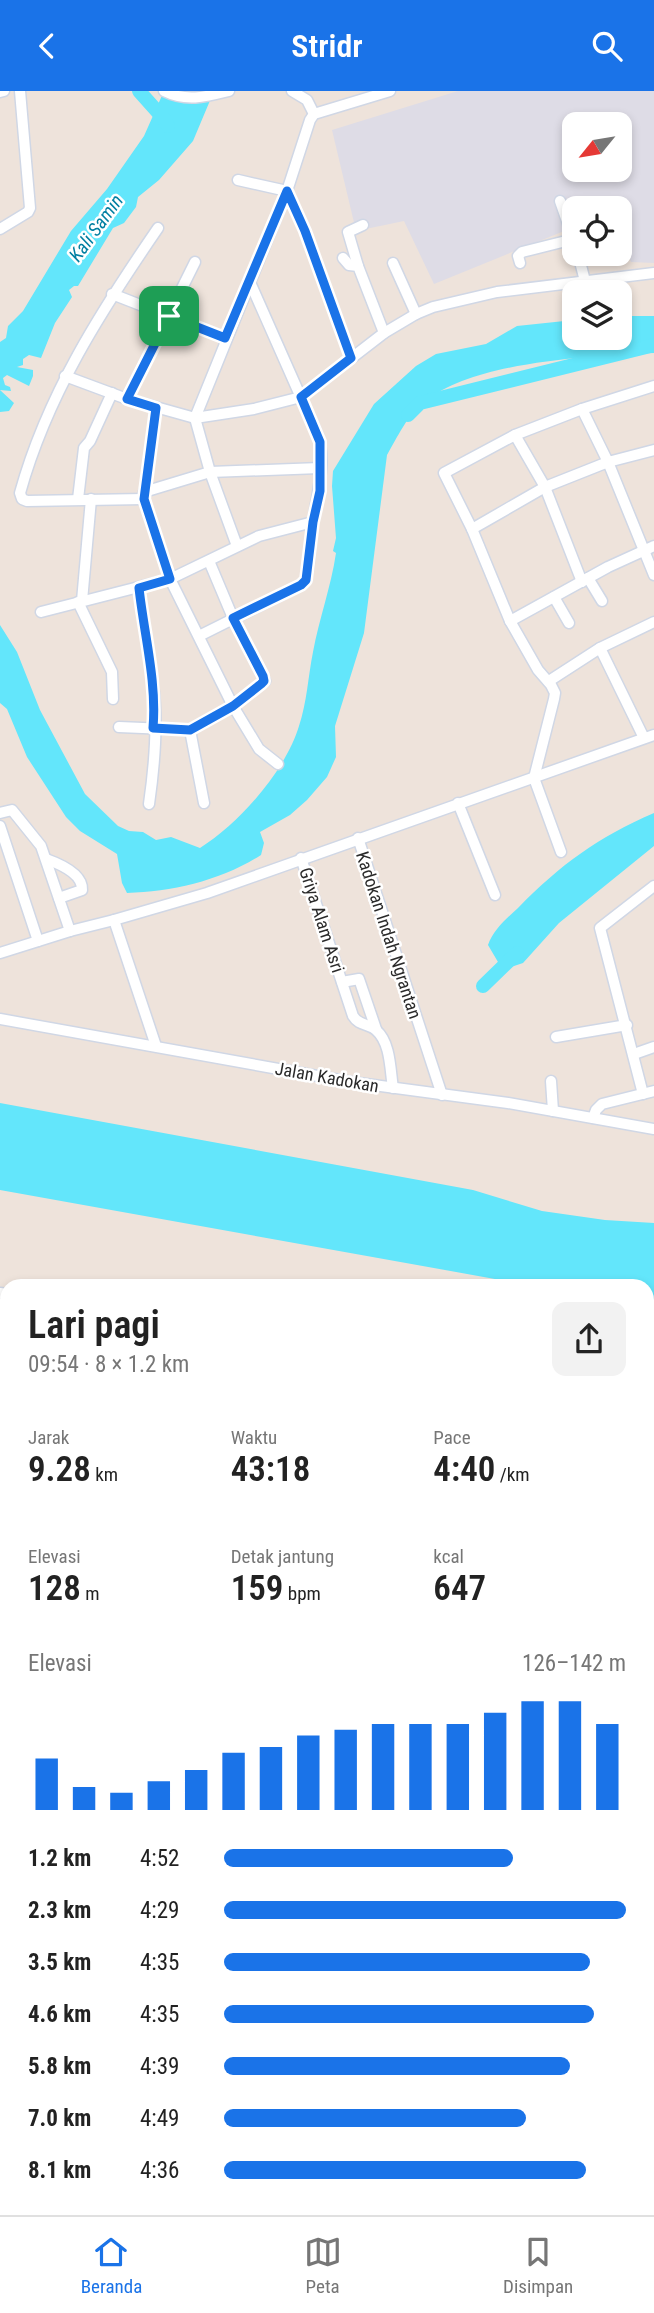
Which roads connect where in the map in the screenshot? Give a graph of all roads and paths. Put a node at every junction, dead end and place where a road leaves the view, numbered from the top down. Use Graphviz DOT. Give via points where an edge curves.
graph roads {
  1 [pos="20,91"];
  2 [pos="164,91"];
  3 [pos="229,91"];
  4 [pos="292,91"];
  5 [pos="390,91"];
  6 [pos="314,114"];
  7 [pos="238,180"];
  8 [pos="287,191"];
  9 [pos="560,201"];
  10 [pos="562,207"];
  11 [pos="363,225"];
  12 [pos="158,228"];
  13 [pos="0,229"];
  14 [pos="562,243"];
  15 [pos="343,258"];
  16 [pos="195,262"];
  17 [pos="393,263"];
  18 [pos="520,263"];
  19 [pos="358,265"];
  20 [pos="654,273"];
  21 [pos="594,280"];
  22 [pos="249,281"];
  23 [pos="562,284"];
  24 [pos="113,294"];
  25 [pos="416,314"];
  26 [pos="169,316"];
  27 [pos="384,333"];
  28 [pos="225,338"];
  29 [pos="351,358"];
  30 [pos="65,376"];
  31 [pos="654,386"];
  32 [pos="112,393"];
  33 [pos="301,397"];
  34 [pos="127,399"];
  35 [pos="156,408"];
  36 [pos="582,409"];
  37 [pos="195,418"];
  38 [pos="515,435"];
  39 [pos="654,450"];
  40 [pos="608,462"];
  41 [pos="320,468"];
  42 [pos="210,472"];
  43 [pos="545,487"];
  44 [pos="144,496"];
  45 [pos="78,499"];
  46 [pos="91,499"];
  47 [pos="313,522"];
  48 [pos="472,529"];
  49 [pos="237,546"];
  50 [pos="649,547"];
  51 [pos="209,561"];
  52 [pos="654,575"];
  53 [pos="170,579"];
  54 [pos="585,580"];
  55 [pos="139,588"];
  56 [pos="554,597"];
  57 [pos="602,601"];
  58 [pos="80,602"];
  59 [pos="41,612"];
  60 [pos="233,618"];
  61 [pos="510,621"];
  62 [pos="654,622"];
  63 [pos="569,623"];
  64 [pos="199,636"];
  65 [pos="600,648"];
  66 [pos="549,681"];
  67 [pos="113,699"];
  68 [pos="233,706"];
  69 [pos="118,727"];
  70 [pos="153,728"];
  71 [pos="190,730"];
  72 [pos="649,736"];
  73 [pos="278,764"];
  74 [pos="534,778"];
  75 [pos="204,803"];
  76 [pos="458,803"];
  77 [pos="149,804"];
  78 [pos="0,813"];
  79 [pos="0,826"];
  80 [pos="358,838"];
  81 [pos="561,852"];
  82 [pos="46,859"];
  83 [pos="301,859"];
  84 [pos="654,886"];
  85 [pos="495,895"];
  86 [pos="59,898"];
  87 [pos="114,920"];
  88 [pos="70,931"];
  89 [pos="38,941"];
  90 [pos="0,954"];
  91 [pos="342,982"];
  92 [pos="0,1019"];
  93 [pos="627,1025"];
  94 [pos="376,1030"];
  95 [pos="555,1037"];
  96 [pos="156,1046"];
  97 [pos="654,1048"];
  98 [pos="634,1054"];
  99 [pos="551,1081"];
  100 [pos="393,1088"];
  101 [pos="649,1092"];
  102 [pos="442,1095"];
  103 [pos="553,1111"];
  104 [pos="593,1118"];
  105 [pos="654,1129"];
  1 -- 13 [label="street" via="30,208"];
  2 -- 3 [label="street" via="192,99"];
  4 -- 6 [label="street" via="307,100"];
  5 -- 6 [label="street"];
  6 -- 8 [label="street"];
  7 -- 8 [label="street"];
  8 -- 22 [label="street"];
  8 -- 29 [label="street"];
  9 -- 10 [label="street"];
  11 -- 19 [label="street" via="348,232"];
  12 -- 24 [label="street"];
  14 -- 18 [label="street" via="522,252"];
  15 -- 19 [label="street" via="349,265"];
  16 -- 26 [label="street"];
  17 -- 25 [label="street"];
  19 -- 27 [label="street"];
  20 -- 21 [label="street"];
  22 -- 28 [label="street"];
  22 -- 33 [label="street"];
  23 -- 25 [label="street" via="448,302"];
  24 -- 26 [label="street"];
  24 -- 30 [label="street"];
  25 -- 27 [label="street"];
  26 -- 28 [label="street"];
  26 -- 34 [label="street"];
  27 -- 29 [label="street"];
  28 -- 37 [label="street"];
  29 -- 33 [label="street"];
  30 -- 32 [label="street"];
  30 -- 45 [label="street" via="32,451 20,493 27,501"];
  31 -- 36 [label="street"];
  32 -- 34 [label="street"];
  32 -- 45 [label="street" via="84,448"];
  33 -- 37 [label="street"];
  33 -- 41 [label="street" via="320,442"];
  34 -- 35 [label="street"];
  35 -- 37 [label="street"];
  35 -- 44 [label="street"];
  36 -- 38 [label="street"];
  36 -- 40 [label="street"];
  37 -- 42 [label="street"];
  38 -- 43 [label="street"];
  38 -- 48 [label="street" via="444,473"];
  39 -- 40 [label="street"];
  40 -- 43 [label="street"];
  40 -- 50 [label="street"];
  41 -- 42 [label="street"];
  41 -- 47 [label="street"];
  42 -- 44 [label="street"];
  42 -- 49 [label="street"];
  43 -- 48 [label="street"];
  43 -- 54 [label="street"];
  44 -- 46 [label="street"];
  44 -- 53 [label="street"];
  45 -- 46 [label="street"];
  46 -- 58 [label="street"];
  47 -- 49 [label="street"];
  47 -- 60 [label="street" via="306,580"];
  48 -- 61 [label="street"];
  49 -- 51 [label="street"];
  50 -- 52 [label="street"];
  50 -- 54 [label="street"];
  51 -- 53 [label="street"];
  51 -- 60 [label="street"];
  53 -- 55 [label="street"];
  53 -- 64 [label="street"];
  54 -- 56 [label="street"];
  54 -- 57 [label="street"];
  55 -- 58 [label="street"];
  55 -- 70 [label="street" via="153,686"];
  56 -- 61 [label="street"];
  56 -- 63 [label="street"];
  58 -- 59 [label="street"];
  58 -- 67 [label="street" via="112,672"];
  60 -- 64 [label="street"];
  60 -- 68 [label="street" via="264,681"];
  61 -- 66 [label="street"];
  62 -- 65 [label="street"];
  64 -- 68 [label="street"];
  65 -- 66 [label="street"];
  65 -- 72 [label="street"];
  66 -- 74 [label="street" via="554,699"];
  68 -- 71 [label="street"];
  68 -- 73 [label="street" via="259,749"];
  69 -- 70 [label="street"];
  70 -- 71 [label="street"];
  70 -- 77 [label="street"];
  71 -- 75 [label="street"];
  72 -- 74 [label="street"];
  74 -- 76 [label="street"];
  74 -- 81 [label="street"];
  76 -- 80 [label="street"];
  76 -- 85 [label="street"];
  78 -- 82 [label="street" via="14,811"];
  79 -- 89 [label="street"];
  80 -- 83 [label="street"];
  80 -- 102 [label="street, Kadokan Indah Ngrantan"];
  82 -- 86 [label="street"];
  82 -- 86 [label="street" via="82,881 82,890"];
  83 -- 87 [label="street"];
  83 -- 91 [label="street, Griya Alam Asri"];
  84 -- 93 [label="street" via="600,928"];
  86 -- 88 [label="street"];
  87 -- 88 [label="street"];
  87 -- 96 [label="street"];
  88 -- 89 [label="street"];
  89 -- 90 [label="street"];
  91 -- 94 [label="street, Griya Alam Asri" via="356,1021"];
  91 -- 94 [label="street, Griya Alam Asri" via="359,979"];
  92 -- 96 [label="street, Jalan Kadokan"];
  93 -- 95 [label="street"];
  93 -- 98 [label="street"];
  94 -- 100 [label="street, Griya Alam Asri" via="384,1042"];
  96 -- 100 [label="street, Jalan Kadokan"];
  97 -- 98 [label="street"];
  98 -- 101 [label="street"];
  99 -- 103 [label="street"];
  100 -- 102 [label="street, Jalan Kadokan"];
  101 -- 104 [label="street" via="602,1104"];
  102 -- 103 [label="street, Jalan Kadokan"];
  103 -- 104 [label="street, Jalan Kadokan"];
  104 -- 105 [label="street, Jalan Kadokan"];
}
